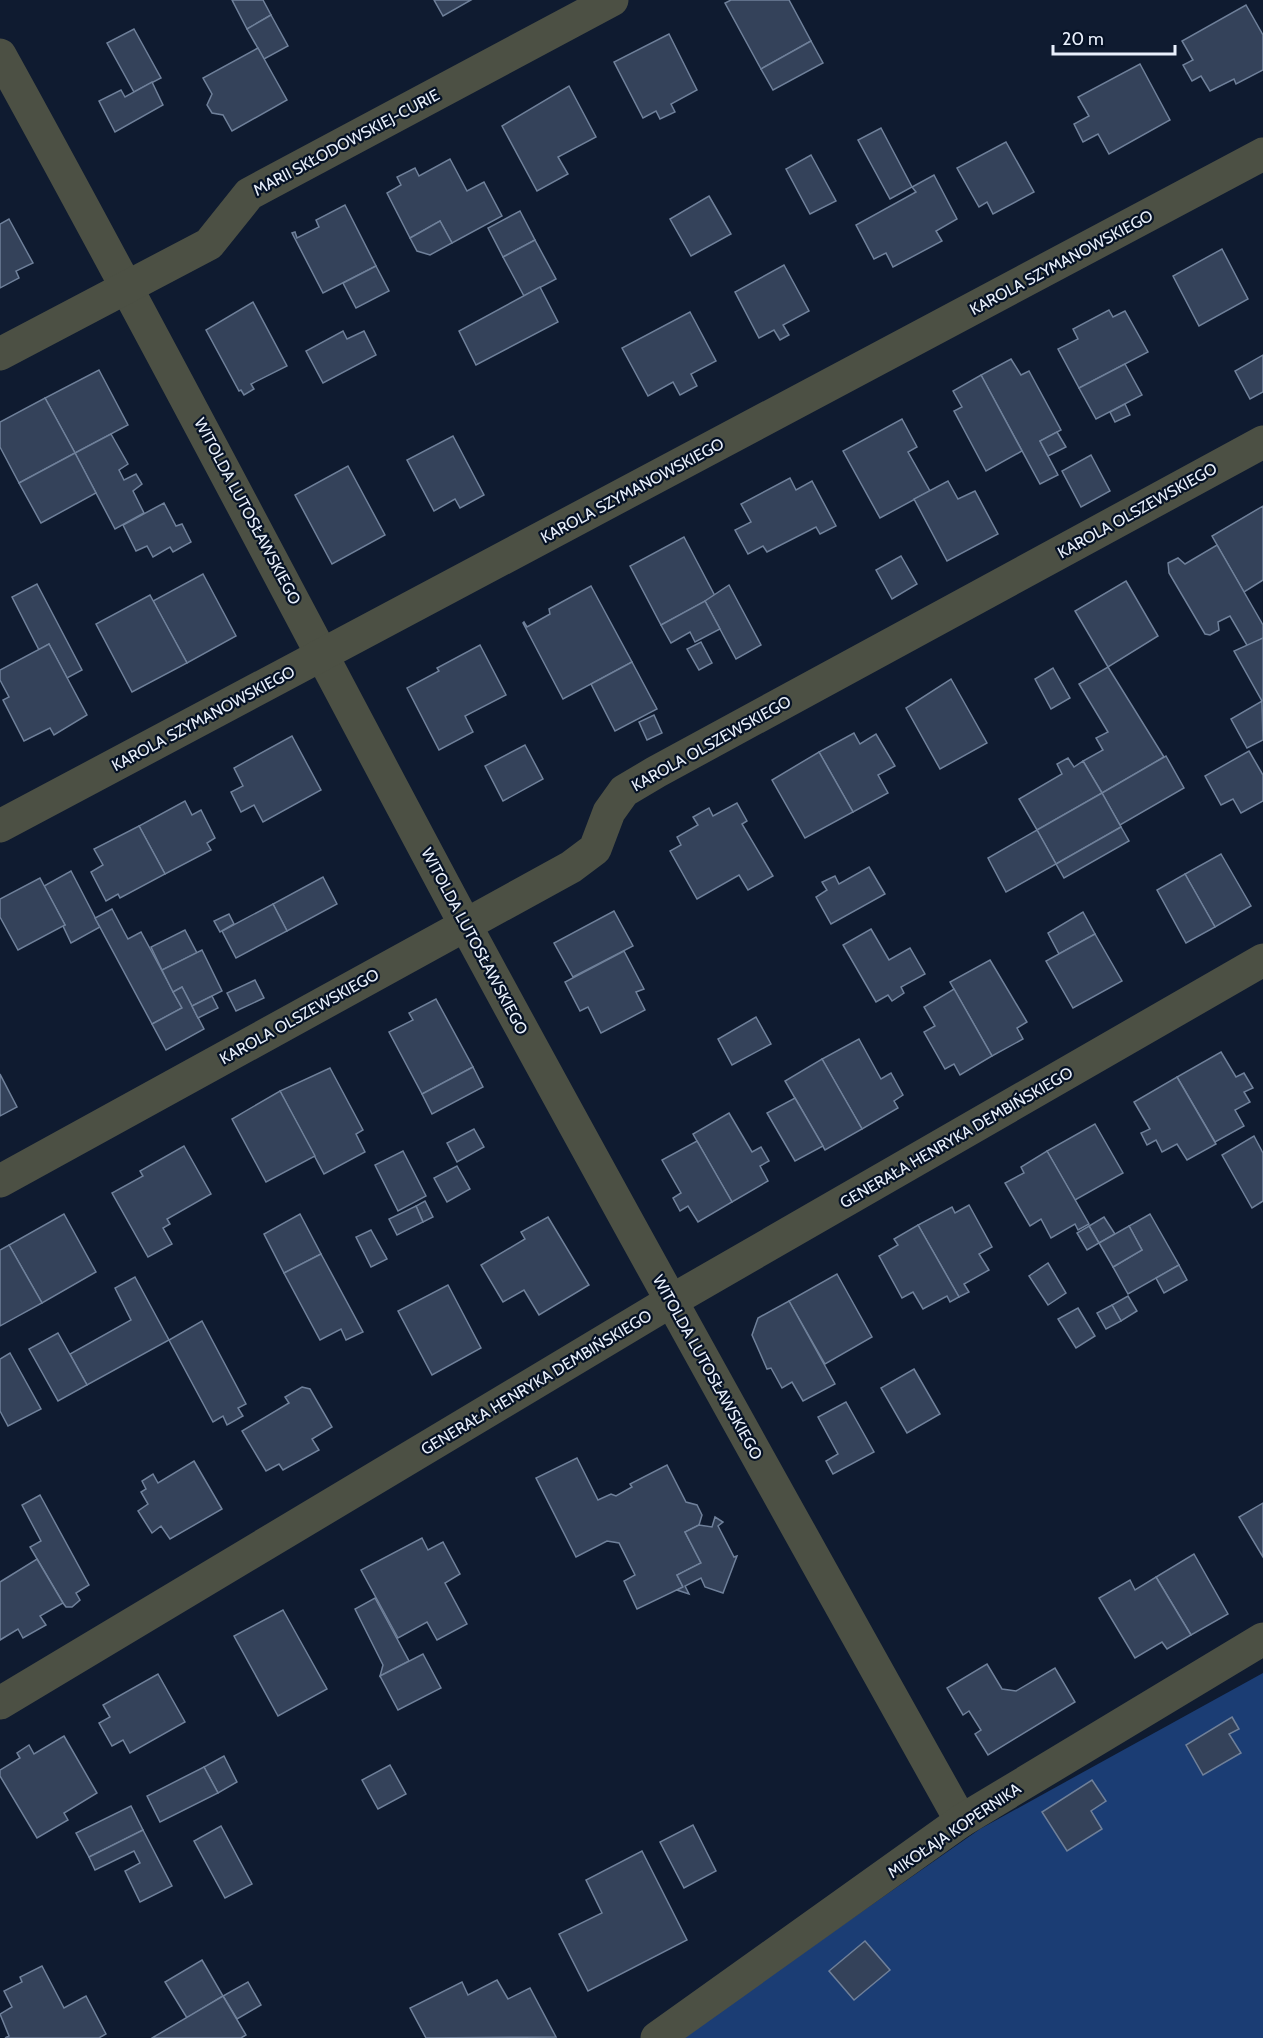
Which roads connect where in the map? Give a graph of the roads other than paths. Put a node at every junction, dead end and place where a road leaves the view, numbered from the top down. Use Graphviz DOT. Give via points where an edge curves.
graph roads {
  1 [pos="612,0"];
  2 [pos="0,55"];
  3 [pos="1263,154"];
  4 [pos="128,286"];
  5 [pos="0,354"];
  6 [pos="1263,442"];
  7 [pos="323,654"];
  8 [pos="0,826"];
  9 [pos="465,925"];
  10 [pos="1263,960"];
  11 [pos="0,1181"];
  12 [pos="671,1301"];
  13 [pos="1263,1639"];
  14 [pos="0,1703"];
  15 [pos="961,1821"];
  16 [pos="657,2038"];
  1 -- 4 [label="street, MARII SKŁODOWSKIEJ-CURIE" via="249,194 209,244"];
  2 -- 4 [label="street, WITOLDA LUTOSŁAWSKIEGO"];
  3 -- 7 [label="street, KAROLA SZYMANOWSKIEGO"];
  4 -- 5 [label="street, MARII SKŁODOWSKIEJ-CURIE"];
  4 -- 7 [label="street, WITOLDA LUTOSŁAWSKIEGO"];
  6 -- 9 [label="street, KAROLA OLSZEWSKIEGO" via="624,791 609,812 595,849 571,867"];
  7 -- 8 [label="street, KAROLA SZYMANOWSKIEGO"];
  7 -- 9 [label="street, WITOLDA LUTOSŁAWSKIEGO"];
  9 -- 11 [label="street, KAROLA OLSZEWSKIEGO"];
  9 -- 12 [label="street, WITOLDA LUTOSŁAWSKIEGO"];
  10 -- 12 [label="street, GENERAŁA HENRYKA DEMBIŃSKIEGO"];
  12 -- 14 [label="street, GENERAŁA HENRYKA DEMBIŃSKIEGO"];
  12 -- 15 [label="street, WITOLDA LUTOSŁAWSKIEGO"];
  13 -- 15 [label="street, MIKOŁAJA KOPERNIKA"];
  15 -- 16 [label="street, MIKOŁAJA KOPERNIKA"];
}
